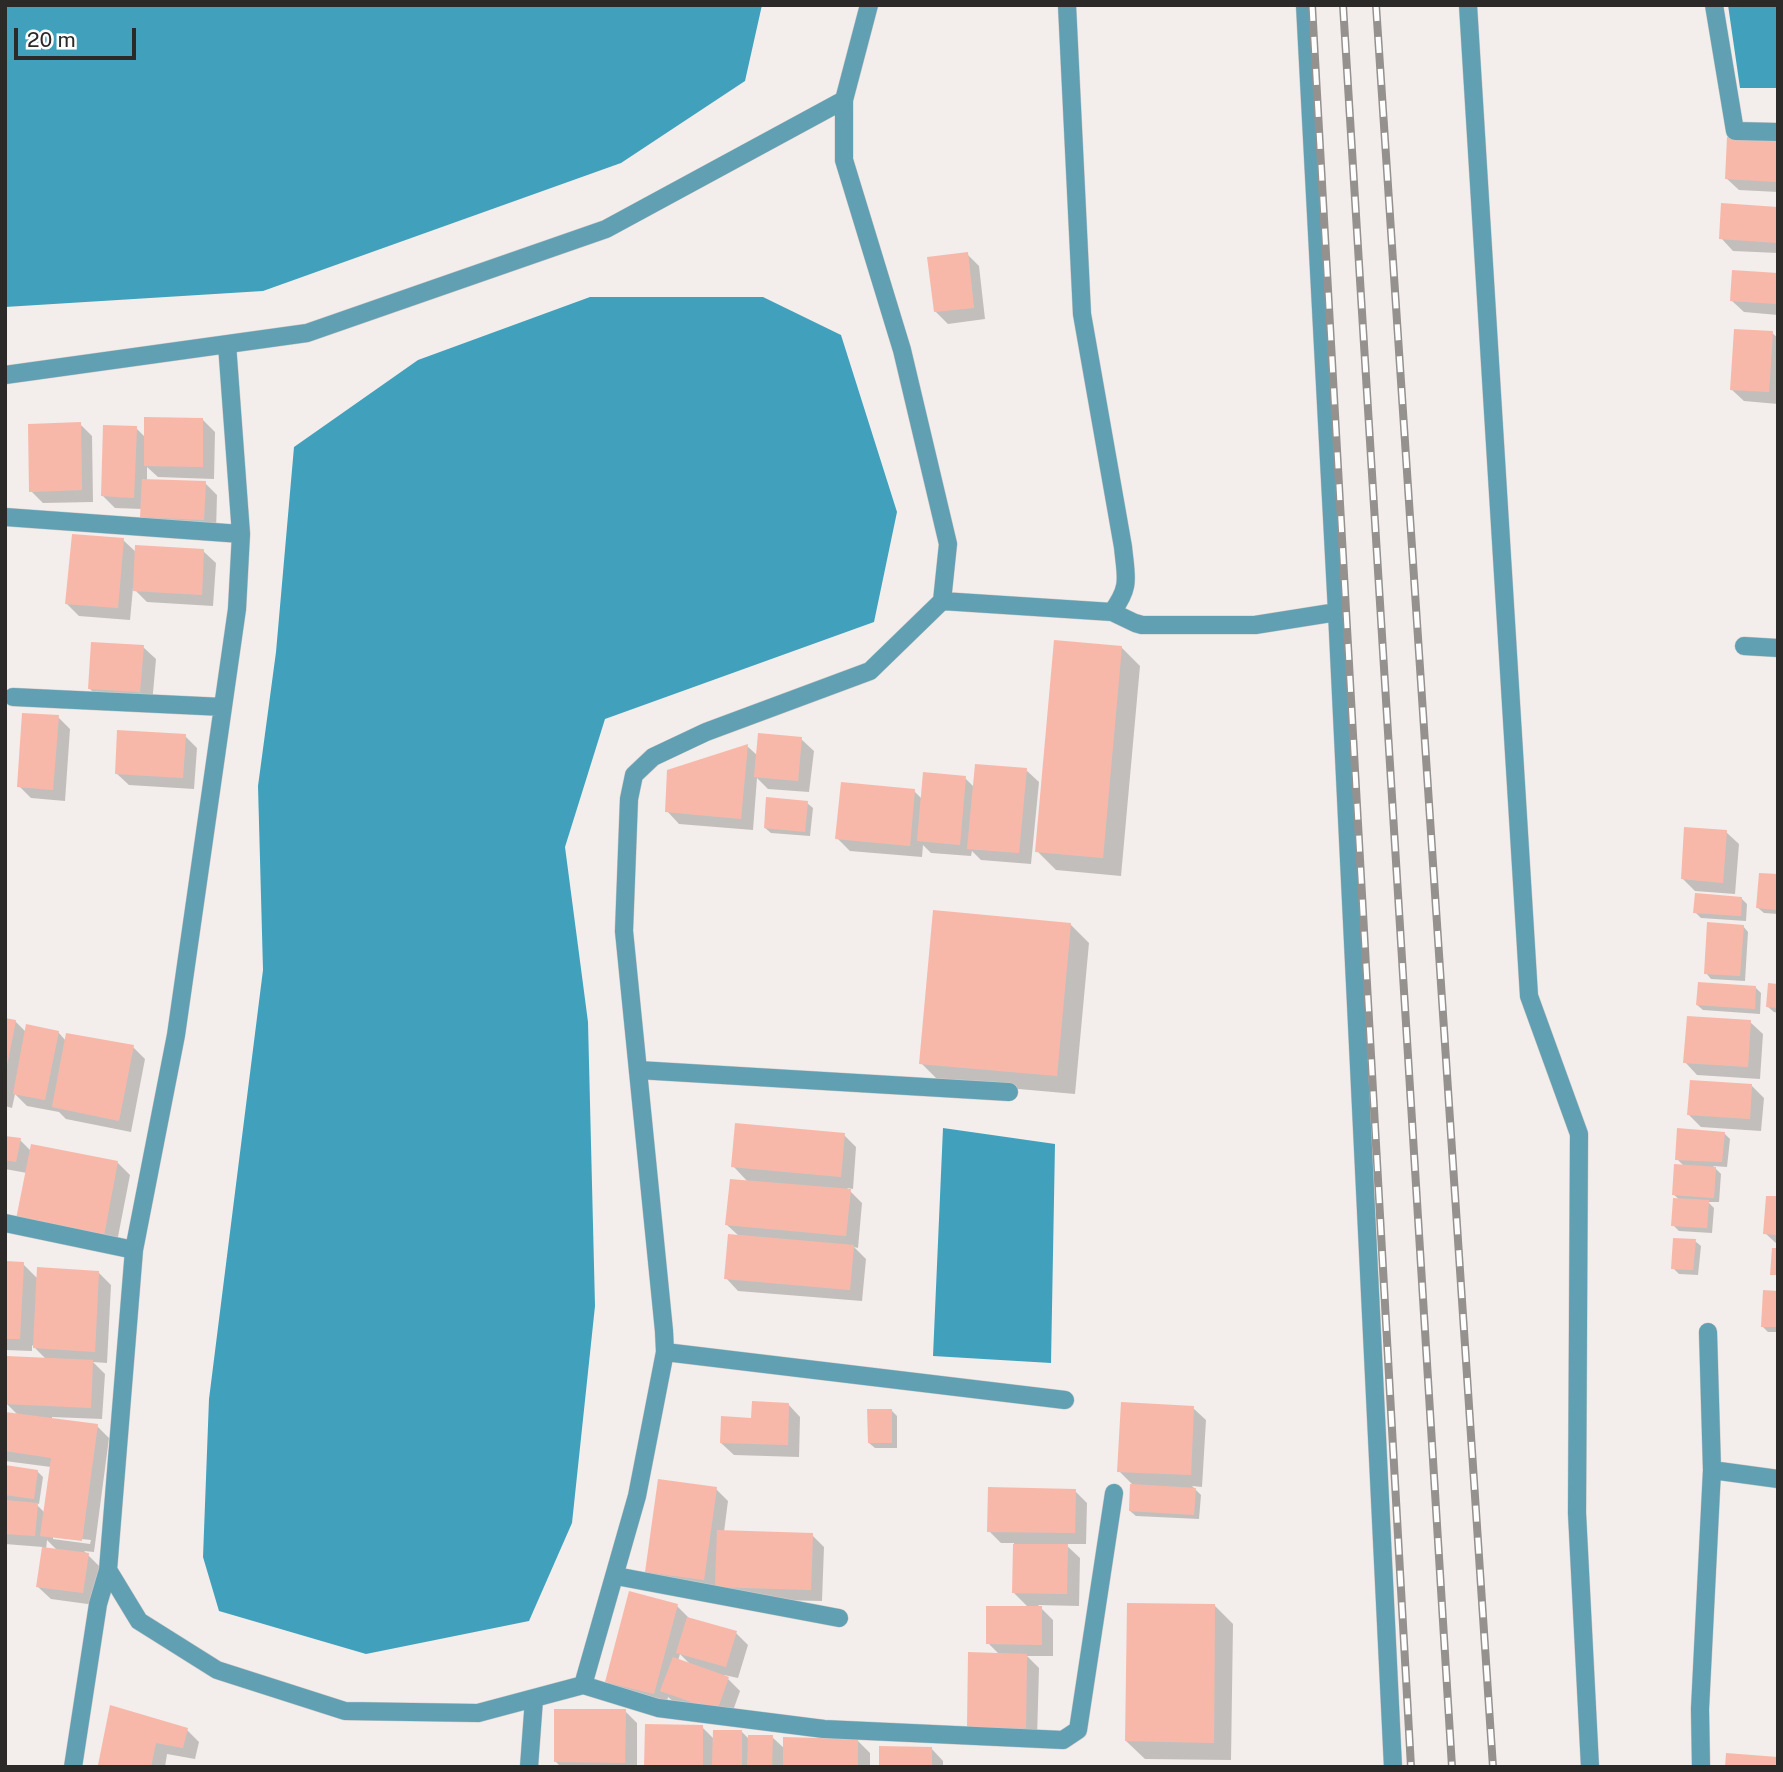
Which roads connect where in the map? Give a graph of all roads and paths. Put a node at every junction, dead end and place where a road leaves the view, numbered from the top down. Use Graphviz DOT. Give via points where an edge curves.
graph roads {
  1 [pos="869,5"];
  2 [pos="1067,5"];
  3 [pos="1305,5"];
  4 [pos="1468,5"];
  5 [pos="1714,5"];
  6 [pos="844,100"];
  7 [pos="1778,132"];
  8 [pos="227,344"];
  9 [pos="5,375"];
  10 [pos="5,517"];
  11 [pos="241,534"];
  12 [pos="942,601"];
  13 [pos="1112,612"];
  14 [pos="1337,612"];
  15 [pos="1744,646"];
  16 [pos="1778,648"];
  17 [pos="13,696"];
  18 [pos="223,707"];
  19 [pos="638,1070"];
  20 [pos="1009,1092"];
  21 [pos="5,1223"];
  22 [pos="134,1250"];
  23 [pos="1708,1332"];
  24 [pos="665,1352"];
  25 [pos="1065,1400"];
  26 [pos="1712,1471"];
  27 [pos="1778,1479"];
  28 [pos="1114,1493"];
  29 [pos="108,1570"];
  30 [pos="616,1576"];
  31 [pos="839,1618"];
  32 [pos="583,1685"];
  33 [pos="534,1699"];
  34 [pos="73,1767"];
  35 [pos="529,1767"];
  36 [pos="1392,1767"];
  37 [pos="1590,1767"];
  38 [pos="1701,1767"];
  1 -- 6 [label="street"];
  2 -- 13 [label="street" via="1082,314 1127,580 1124,596"];
  3 -- 14 [label="street"];
  4 -- 37 [label="street" via="1529,996 1579,1134 1577,1513"];
  5 -- 7 [label="street" via="1735,131"];
  6 -- 8 [label="street" via="606,229 307,333"];
  6 -- 12 [label="street" via="844,160 902,350 948,544"];
  8 -- 9 [label="street"];
  8 -- 11 [label="street"];
  10 -- 11 [label="street"];
  11 -- 18 [label="street" via="237,609"];
  12 -- 13 [label="street"];
  12 -- 19 [label="street" via="870,671 706,732 653,757 635,775 629,799 624,931"];
  13 -- 14 [label="street" via="1142,625 1255,625"];
  14 -- 36 [label="street"];
  15 -- 16 [label="street"];
  17 -- 18 [label="street"];
  18 -- 22 [label="street" via="176,1035"];
  19 -- 20 [label="street"];
  19 -- 24 [label="street"];
  21 -- 22 [label="street"];
  22 -- 29 [label="street"];
  23 -- 26 [label="street"];
  24 -- 25 [label="street"];
  24 -- 30 [label="street"];
  26 -- 27 [label="street"];
  26 -- 38 [label="street"];
  28 -- 32 [label="street" via="1078,1730 1063,1740 824,1729 658,1708"];
  29 -- 33 [label="street" via="139,1621 217,1670 345,1711 478,1713"];
  29 -- 34 [label="street" via="98,1604"];
  30 -- 31 [label="street"];
  30 -- 32 [label="street"];
  32 -- 33 [label="street"];
  33 -- 35 [label="street"];
}
